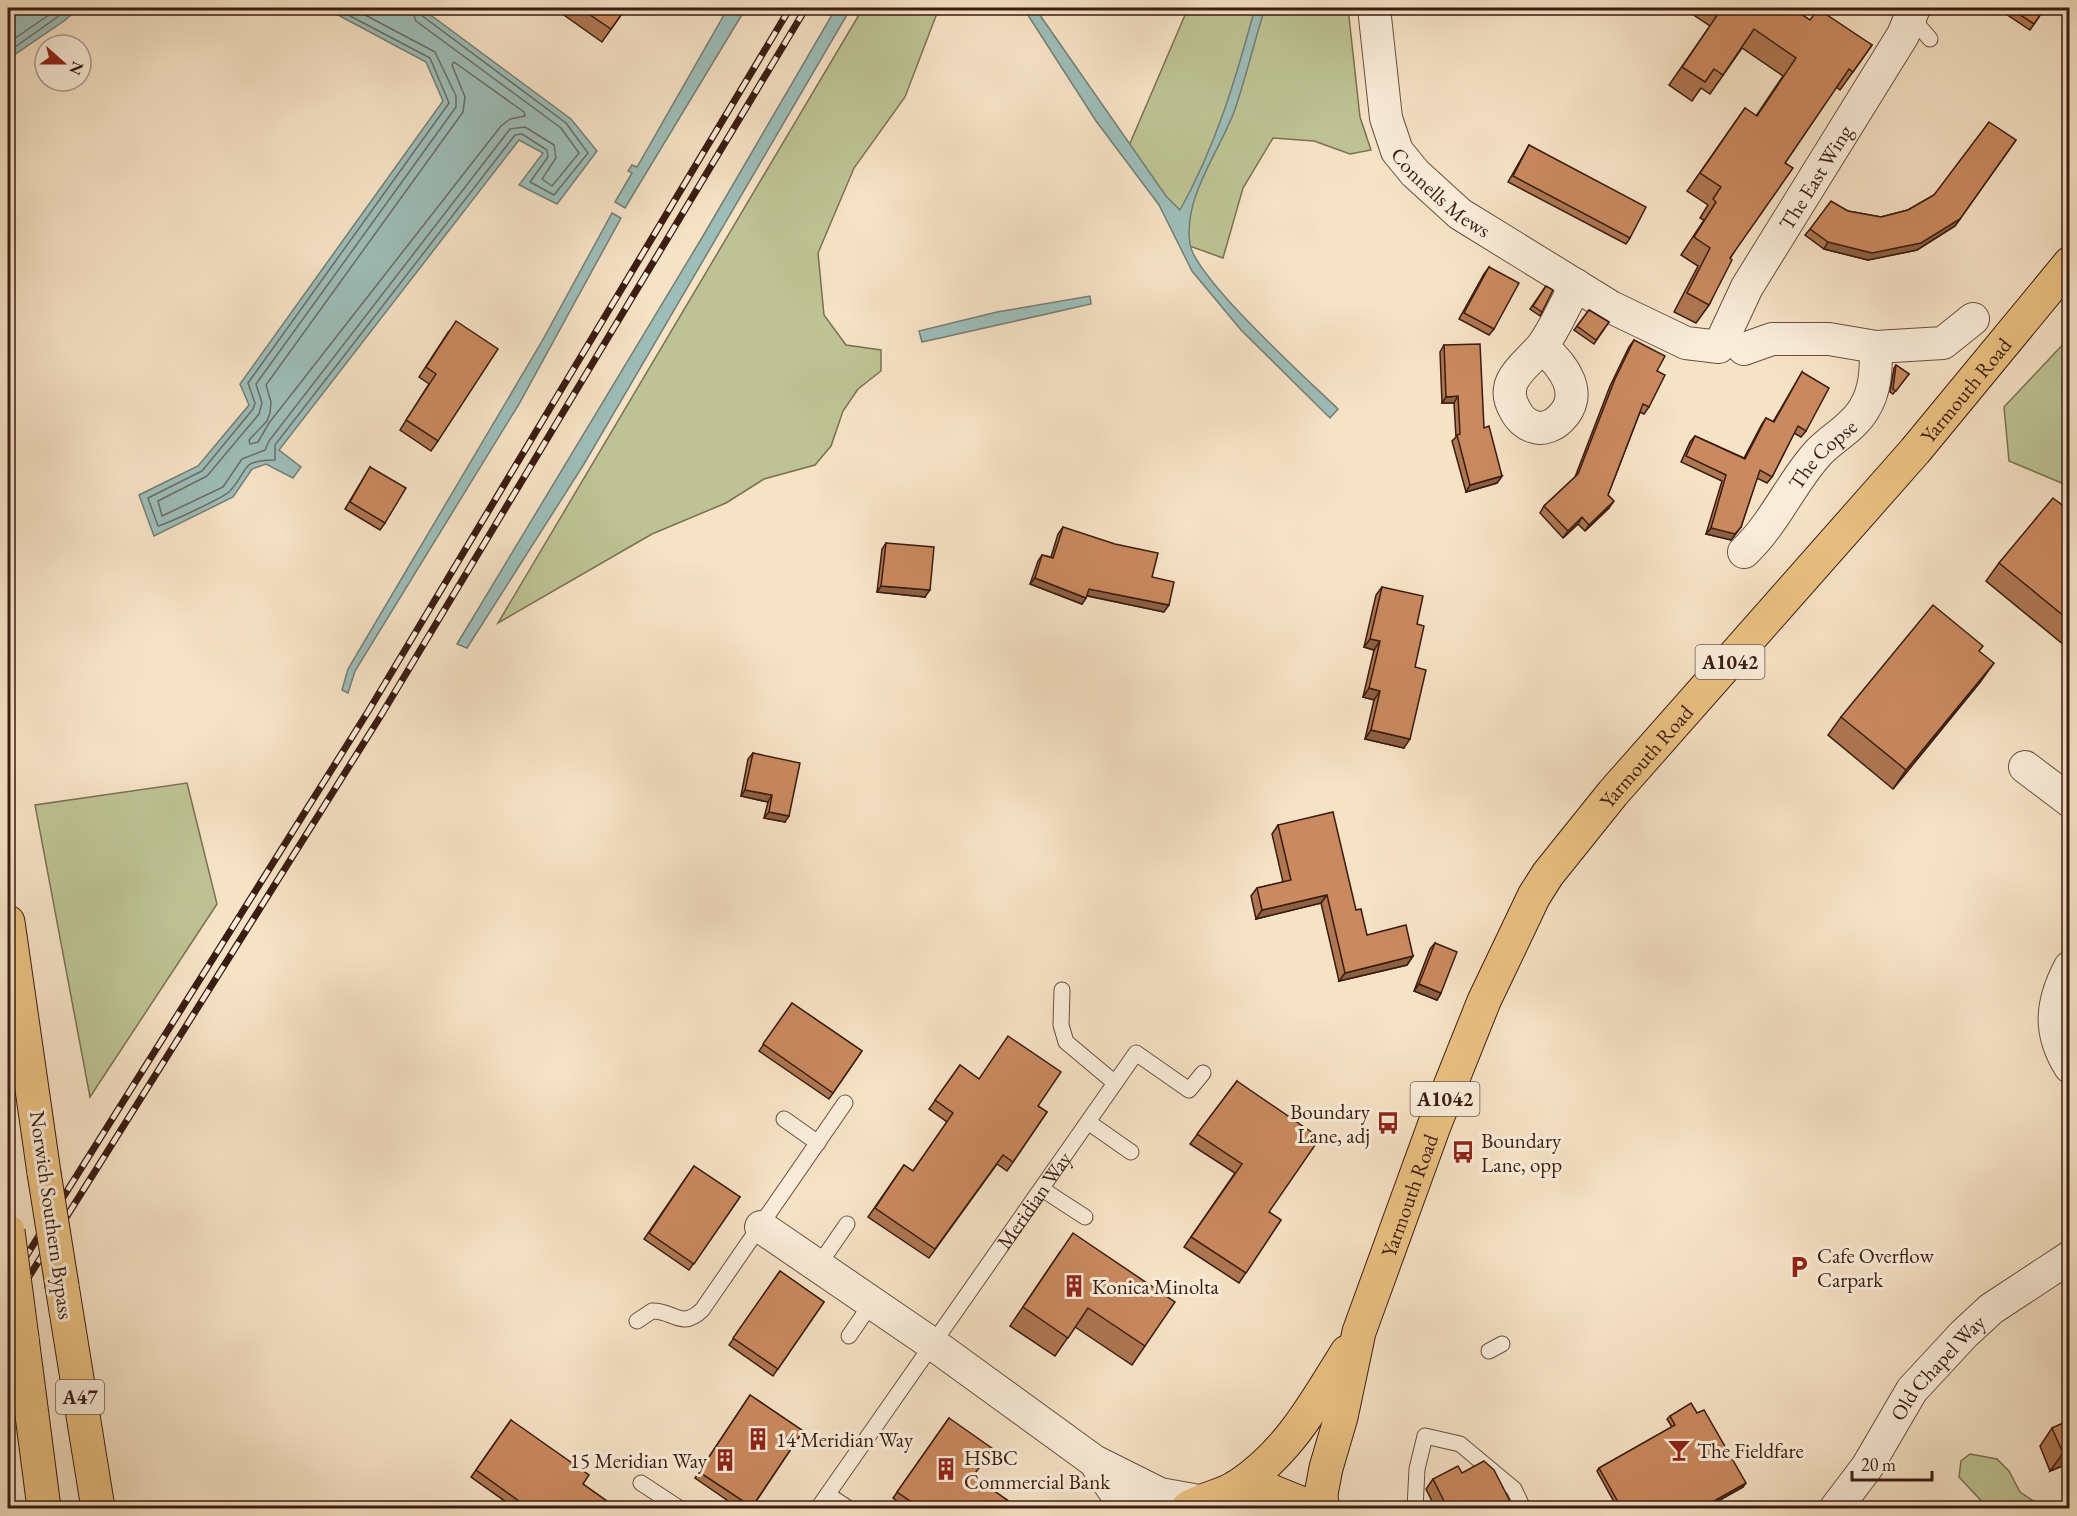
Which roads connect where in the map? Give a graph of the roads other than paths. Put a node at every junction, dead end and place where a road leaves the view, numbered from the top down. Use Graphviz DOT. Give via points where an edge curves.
graph roads {
  1 [pos="1374,8"];
  2 [pos="1918,21"];
  3 [pos="2070,264"];
  4 [pos="1576,285"];
  5 [pos="1972,319"];
  6 [pos="1542,346"];
  7 [pos="1876,347"];
  8 [pos="1732,348"];
  9 [pos="1744,552"];
  10 [pos="2025,767"];
  11 [pos="2070,801"];
  12 [pos="8,922"];
  13 [pos="2070,967"];
  14 [pos="1062,990"];
  15 [pos="2070,1067"];
  16 [pos="1203,1073"];
  17 [pos="1115,1083"];
  18 [pos="845,1102"];
  19 [pos="784,1119"];
  20 [pos="1089,1122"];
  21 [pos="818,1143"];
  22 [pos="1131,1152"];
  23 [pos="1042,1189"];
  24 [pos="1085,1216"];
  25 [pos="847,1224"];
  26 [pos="761,1227"];
  27 [pos="8,1231"];
  28 [pos="2070,1257"];
  29 [pos="818,1266"];
  30 [pos="871,1304"];
  31 [pos="637,1321"];
  32 [pos="1359,1332"];
  33 [pos="849,1336"];
  34 [pos="932,1345"];
  35 [pos="1094,1461"];
  36 [pos="39,1466"];
  37 [pos="641,1483"];
  38 [pos="1236,1487"];
  39 [pos="828,1495"];
  40 [pos="1194,1505"];
  41 [pos="38,1509"];
  42 [pos="44,1509"];
  43 [pos="98,1509"];
  44 [pos="680,1509"];
  45 [pos="818,1509"];
  46 [pos="848,1509"];
  47 [pos="1126,1509"];
  48 [pos="1313,1509"];
  49 [pos="1322,1509"];
  50 [pos="1414,1509"];
  51 [pos="1523,1509"];
  52 [pos="1836,1509"];
  1 -- 4 [label="street, Connells Mews" via="1386,118 1397,151 1460,214"];
  2 -- 8 [label="street, The East Wing" via="1903,36 1747,287"];
  3 -- 32 [label="highway, Yarmouth Road / A1042" via="1908,460 1613,793 1548,874 1484,1001"];
  4 -- 6 [label="street"];
  4 -- 8 [label="street, Connells Mews" via="1611,307 1686,343"];
  5 -- 7 [label="street" via="1943,343"];
  7 -- 8 [label="street" via="1832,360 1771,361"];
  7 -- 9 [label="street, The Copse" via="1875,385 1864,409 1818,453 1775,517"];
  10 -- 11 [label="street"];
  12 -- 43 [label="highway, Norwich Southern Bypass / A47, bridge"];
  13 -- 15 [label="street" via="2053,1010 2053,1029 2060,1052"];
  14 -- 17 [label="lane" via="1061,1025 1066,1042"];
  16 -- 17 [label="lane, Meridian Way" via="1189,1090 1136,1053"];
  17 -- 20 [label="lane, Meridian Way"];
  18 -- 21 [label="lane"];
  19 -- 21 [label="lane"];
  20 -- 22 [label="lane"];
  20 -- 23 [label="lane, Meridian Way"];
  21 -- 26 [label="lane"];
  23 -- 24 [label="lane"];
  23 -- 34 [label="lane, Meridian Way"];
  25 -- 29 [label="lane"];
  26 -- 29 [label="street"];
  26 -- 31 [label="lane" via="694,1317 678,1319 652,1311"];
  27 -- 36 [label="highway, A47, bridge"];
  28 -- 52 [label="street, Old Chapel Way" via="2000,1303 1964,1334 1912,1390 1867,1467"];
  29 -- 30 [label="street"];
  30 -- 33 [label="lane"];
  30 -- 34 [label="street"];
  32 -- 38 [label="highway, Yarmouth Road / A1042" via="1313,1408 1281,1451"];
  32 -- 49 [label="highway, Yarmouth Road / A1042" via="1326,1468"];
  34 -- 35 [label="street"];
  34 -- 39 [label="lane, Meridian Way"];
  35 -- 40 [label="street" via="1160,1494"];
  35 -- 47 [label="street"];
  36 -- 41 [label="highway, A47"];
  36 -- 42 [label="highway, A47"];
  37 -- 44 [label="lane"];
  38 -- 40 [label="highway, Yarmouth Road"];
  38 -- 48 [label="highway, Yarmouth Road" via="1284,1494"];
  39 -- 45 [label="lane, Meridian Way"];
  39 -- 46 [label="lane"];
  50 -- 51 [label="lane" via="1417,1468 1425,1436 1460,1444 1514,1489"];
}
